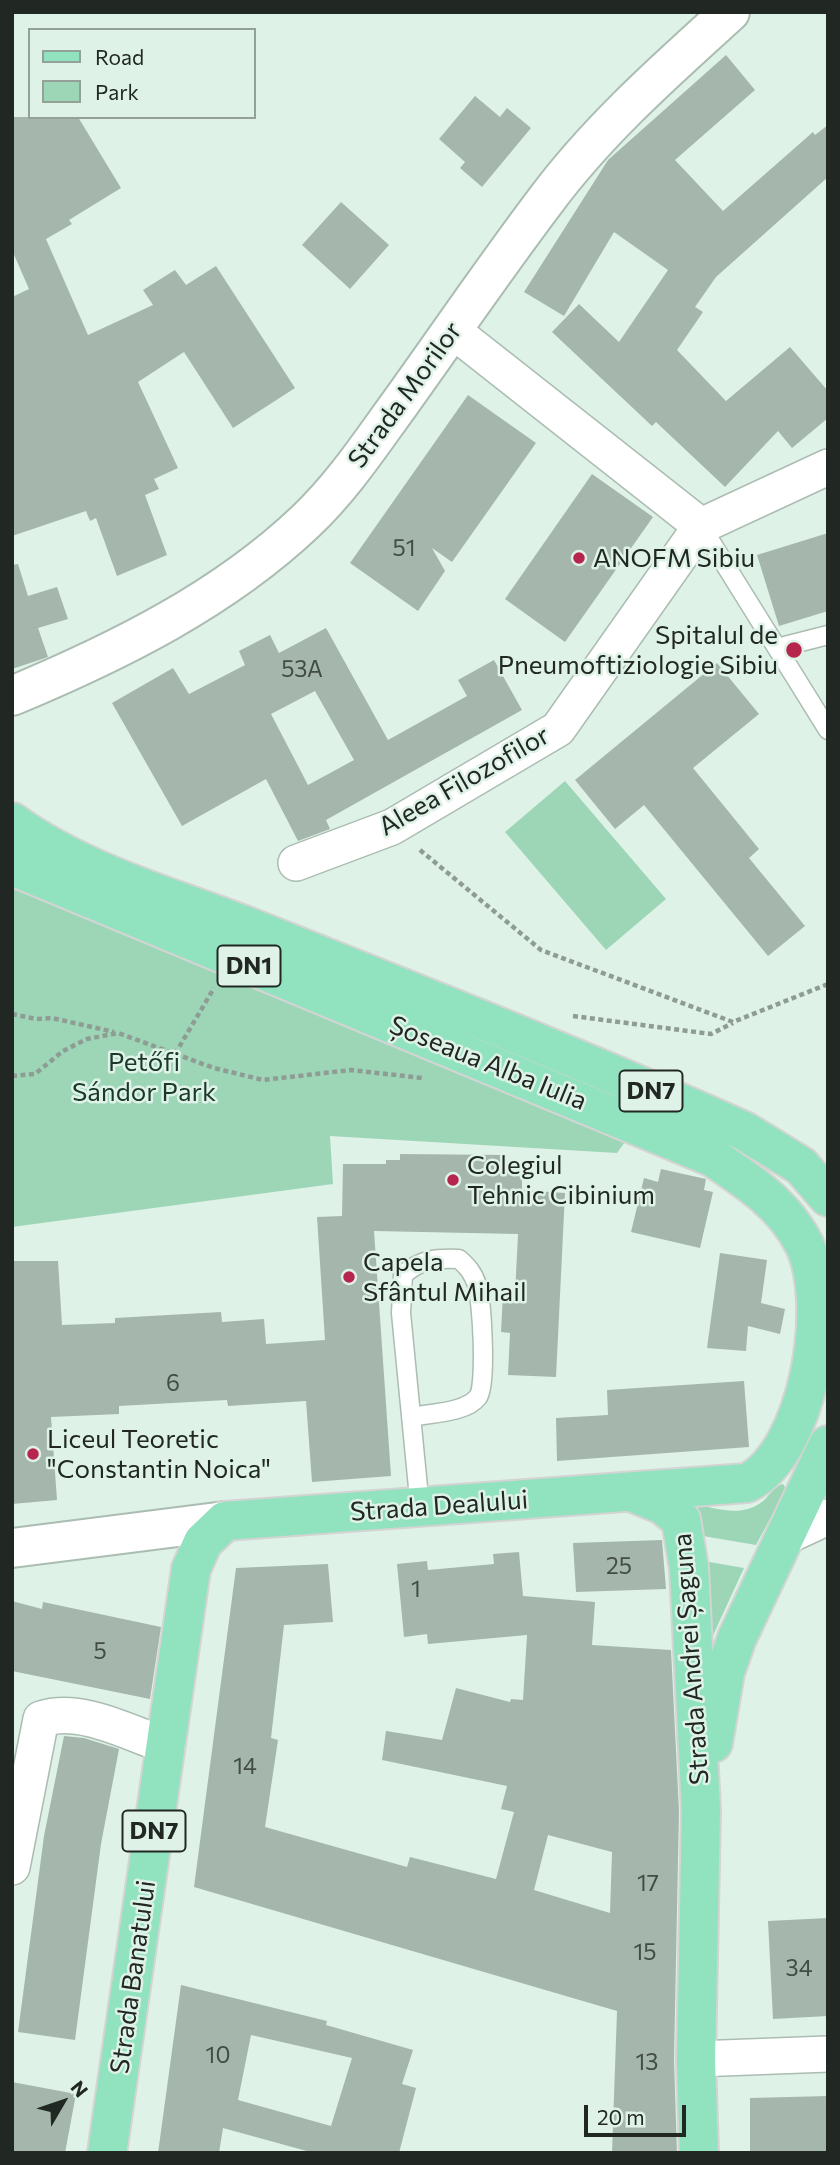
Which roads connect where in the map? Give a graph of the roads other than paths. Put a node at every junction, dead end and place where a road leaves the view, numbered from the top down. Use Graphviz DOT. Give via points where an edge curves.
graph roads {
  1 [pos="730,12"];
  2 [pos="452,330"];
  3 [pos="828,467"];
  4 [pos="701,526"];
  5 [pos="828,635"];
  6 [pos="777,648"];
  7 [pos="12,696"];
  8 [pos="828,730"];
  9 [pos="12,822"];
  10 [pos="296,863"];
  11 [pos="12,866"];
  12 [pos="828,1197"];
  13 [pos="806,1385"];
  14 [pos="412,1417"];
  15 [pos="828,1445"];
  16 [pos="634,1493"];
  17 [pos="419,1507"];
  18 [pos="828,1517"];
  19 [pos="225,1521"];
  20 [pos="785,1537"];
  21 [pos="12,1548"];
  22 [pos="167,1746"];
  23 [pos="701,1811"];
  24 [pos="12,1867"];
  25 [pos="828,2054"];
  26 [pos="696,2059"];
  27 [pos="107,2153"];
  28 [pos="699,2153"];
  1 -- 2 [label="street, Strada Morilor" via="574,165"];
  2 -- 4 [label="street"];
  2 -- 7 [label="street, Strada Morilor" via="326,501 282,543 162,624"];
  3 -- 4 [label="street, Aleea Filozofilor"];
  4 -- 6 [label="lane"];
  4 -- 10 [label="street, Aleea Filozofilor" via="558,729 392,827"];
  5 -- 6 [label="lane"];
  6 -- 8 [label="lane"];
  9 -- 12 [label="main road, Șoseaua Alba Iulia / DN7" via="51,848 103,872 265,933 744,1131 801,1166"];
  11 -- 13 [label="main road, Șoseaua Alba Iulia / DN1" via="712,1157 773,1200 805,1246 817,1324"];
  13 -- 16 [label="main road, Strada Dealului" via="789,1440 760,1477 747,1483"];
  14 -- 14 [label="lane" via="401,1313 403,1275 433,1258 459,1259 471,1270 479,1288 483,1381 479,1397 467,1406"];
  14 -- 17 [label="lane"];
  15 -- 20 [label="main road, Strada Andrei Șaguna"];
  16 -- 17 [label="main road, Strada Dealului"];
  16 -- 23 [label="main road, Strada Andrei Șaguna" via="672,1510 684,1526"];
  17 -- 19 [label="main road, Strada Dealului"];
  18 -- 20 [label="street"];
  19 -- 21 [label="street, Strada Dealului"];
  19 -- 22 [label="main road, Strada Banatului / DN7" via="203,1542 193,1561"];
  20 -- 23 [label="main road, Strada Andrei Șaguna" via="725,1672"];
  22 -- 24 [label="street" via="87,1719 58,1713 41,1719"];
  22 -- 27 [label="main road, Strada Banatului / DN7"];
  23 -- 26 [label="main road, Strada Andrei Șaguna"];
  25 -- 26 [label="street"];
  26 -- 28 [label="main road, Strada Andrei Șaguna"];
}
